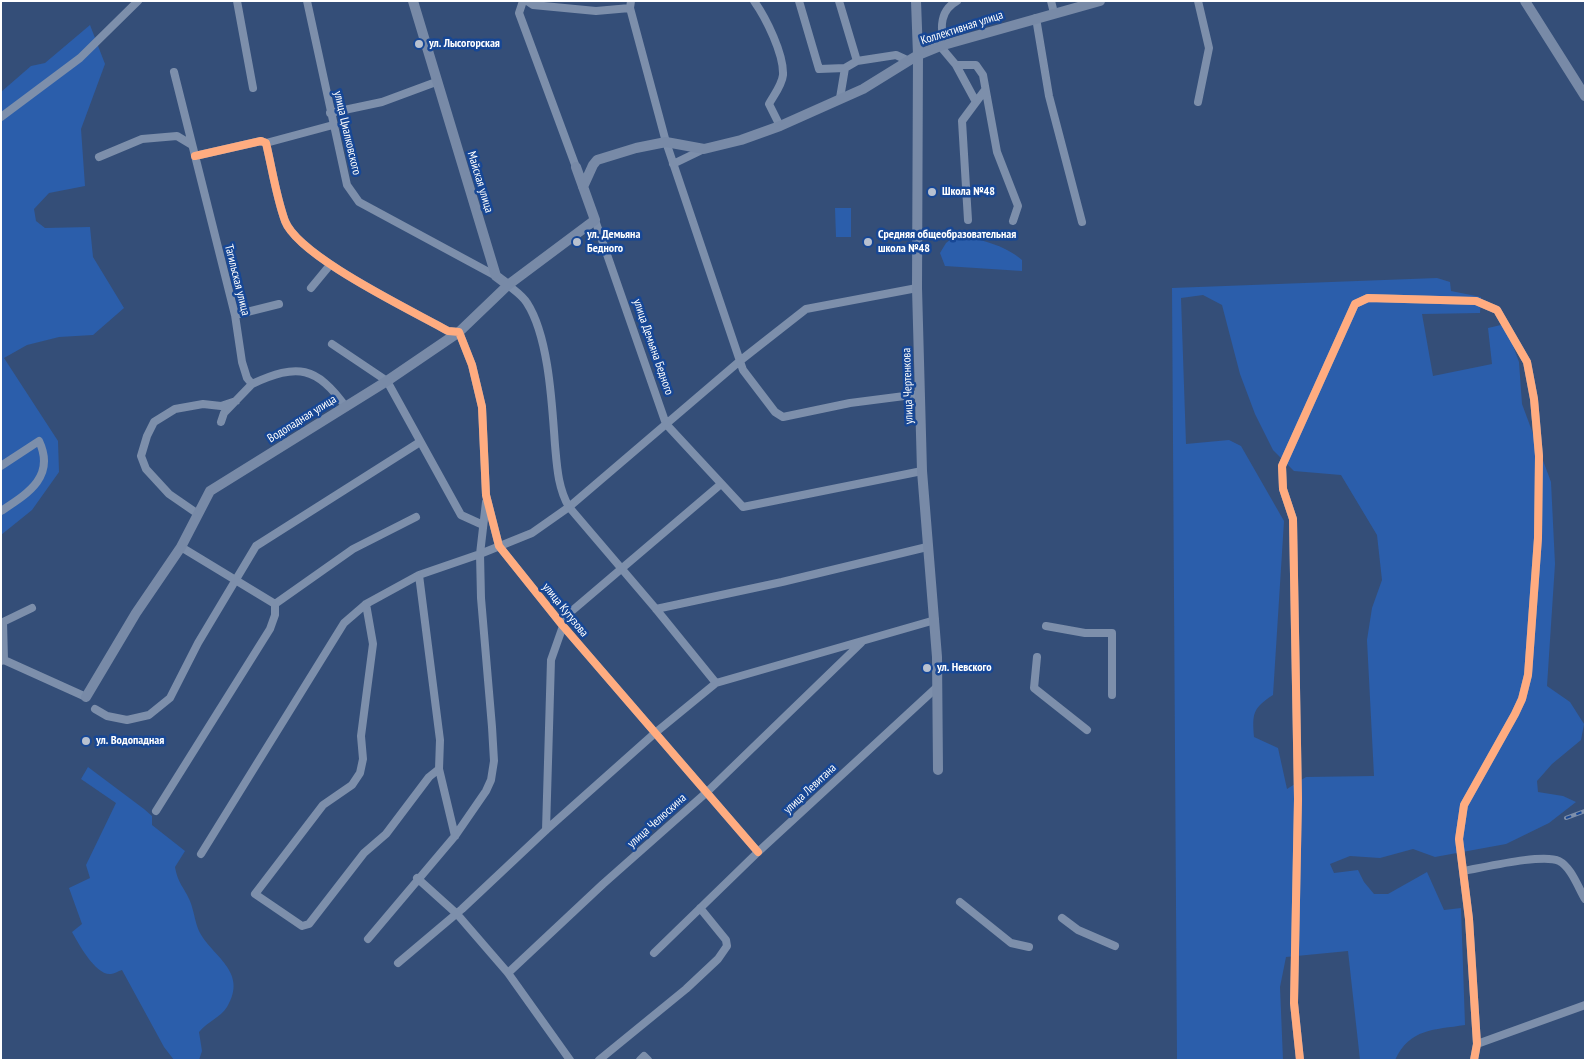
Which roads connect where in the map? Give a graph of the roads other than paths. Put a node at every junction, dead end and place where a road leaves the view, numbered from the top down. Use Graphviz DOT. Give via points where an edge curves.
graph roads {
  1 [pos="138,1"];
  2 [pos="237,1"];
  3 [pos="307,1"];
  4 [pos="413,1"];
  5 [pos="523,1"];
  6 [pos="527,1"];
  7 [pos="754,1"];
  8 [pos="799,1"];
  9 [pos="839,1"];
  10 [pos="916,1"];
  11 [pos="957,1"];
  12 [pos="1051,1"];
  13 [pos="1100,1"];
  14 [pos="1198,1"];
  15 [pos="1525,1"];
  16 [pos="631,5"];
  17 [pos="1054,13"];
  18 [pos="1036,18"];
  19 [pos="942,45"];
  20 [pos="914,58"];
  21 [pos="857,60"];
  22 [pos="956,65"];
  23 [pos="845,68"];
  24 [pos="174,72"];
  25 [pos="436,82"];
  26 [pos="253,88"];
  27 [pos="985,90"];
  28 [pos="1585,96"];
  29 [pos="840,98"];
  30 [pos="976,102"];
  31 [pos="1198,102"];
  32 [pos="330,113"];
  33 [pos="1,117"];
  34 [pos="333,125"];
  35 [pos="780,126"];
  36 [pos="666,142"];
  37 [pos="266,143"];
  38 [pos="192,146"];
  39 [pos="704,149"];
  40 [pos="194,156"];
  41 [pos="99,157"];
  42 [pos="673,164"];
  43 [pos="576,167"];
  44 [pos="583,187"];
  45 [pos="595,220"];
  46 [pos="968,220"];
  47 [pos="1013,221"];
  48 [pos="1082,222"];
  49 [pos="330,265"];
  50 [pos="496,276"];
  51 [pos="508,284"];
  52 [pos="310,288"];
  53 [pos="917,288"];
  54 [pos="279,304"];
  55 [pos="235,315"];
  56 [pos="459,332"];
  57 [pos="332,344"];
  58 [pos="741,360"];
  59 [pos="387,381"];
  60 [pos="252,384"];
  61 [pos="920,394"];
  62 [pos="236,401"];
  63 [pos="346,407"];
  64 [pos="221,422"];
  65 [pos="666,424"];
  66 [pos="420,442"];
  67 [pos="1,466"];
  68 [pos="922,471"];
  69 [pos="720,484"];
  70 [pos="486,495"];
  71 [pos="569,507"];
  72 [pos="1,511"];
  73 [pos="198,514"];
  74 [pos="416,517"];
  75 [pos="483,525"];
  76 [pos="499,546"];
  77 [pos="181,547"];
  78 [pos="927,547"];
  79 [pos="480,554"];
  80 [pos="620,569"];
  81 [pos="419,575"];
  82 [pos="236,580"];
  83 [pos="275,604"];
  84 [pos="366,604"];
  85 [pos="32,608"];
  86 [pos="656,609"];
  87 [pos="935,620"];
  88 [pos="561,624"];
  89 [pos="1046,626"];
  90 [pos="863,642"];
  91 [pos="1037,657"];
  92 [pos="2,661"];
  93 [pos="716,683"];
  94 [pos="936,688"];
  95 [pos="1112,695"];
  96 [pos="86,697"];
  97 [pos="95,709"];
  98 [pos="1087,730"];
  99 [pos="655,733"];
  100 [pos="439,769"];
  101 [pos="938,770"];
  102 [pos="706,792"];
  103 [pos="156,811"];
  104 [pos="546,830"];
  105 [pos="455,836"];
  106 [pos="758,852"];
  107 [pos="201,854"];
  108 [pos="1463,871"];
  109 [pos="417,878"];
  110 [pos="1585,899"];
  111 [pos="960,902"];
  112 [pos="700,908"];
  113 [pos="457,914"];
  114 [pos="1062,918"];
  115 [pos="368,939"];
  116 [pos="1115,946"];
  117 [pos="1030,947"];
  118 [pos="654,953"];
  119 [pos="398,963"];
  120 [pos="508,974"];
  121 [pos="1585,1005"];
  122 [pos="1477,1044"];
  123 [pos="570,1060"];
  124 [pos="600,1060"];
  125 [pos="640,1060"];
  126 [pos="648,1060"];
  127 [pos="1300,1060"];
  128 [pos="1474,1060"];
  1 -- 33 [label="street" via="80,58"];
  2 -- 26 [label="street"];
  3 -- 32 [label="street, улица Циалковского"];
  4 -- 25 [label="street, Майская улица"];
  5 -- 43 [label="street, улица Демьяна Бедного" via="519,14"];
  6 -- 16 [label="street" via="533,5 596,11"];
  7 -- 35 [label="street" via="766,18 781,62 781,82 770,104"];
  8 -- 23 [label="street" via="819,69"];
  9 -- 21 [label="street"];
  10 -- 20 [label="street, улица Чертенкова"];
  11 -- 19 [label="street" via="946,10 942,20"];
  12 -- 17 [label="street"];
  13 -- 17 [label="street, Коллективная улица"];
  14 -- 31 [label="street" via="1210,48"];
  15 -- 28 [label="street"];
  16 -- 36 [label="street"];
  17 -- 18 [label="street, Коллективная улица"];
  18 -- 19 [label="street, Коллективная улица"];
  18 -- 48 [label="street" via="1049,96"];
  19 -- 20 [label="street, Коллективная улица"];
  19 -- 22 [label="street"];
  20 -- 21 [label="street" via="896,55"];
  20 -- 29 [label="street, Коллективная улица" via="863,89"];
  20 -- 53 [label="street, улица Чертенкова"];
  21 -- 23 [label="street"];
  22 -- 27 [label="street" via="976,65 983,75"];
  22 -- 30 [label="street"];
  23 -- 29 [label="street"];
  24 -- 38 [label="street, Тагильская улица"];
  25 -- 32 [label="street" via="382,102"];
  25 -- 50 [label="street, Майская улица"];
  27 -- 30 [label="street"];
  27 -- 47 [label="street" via="997,152 1018,206"];
  29 -- 35 [label="street, Коллективная улица"];
  30 -- 46 [label="street" via="962,121"];
  32 -- 34 [label="street, улица Циалковского"];
  34 -- 37 [label="street"];
  34 -- 50 [label="street, улица Циалковского" via="347,185 359,202"];
  35 -- 39 [label="street, Коллективная улица"];
  36 -- 39 [label="street"];
  36 -- 42 [label="street"];
  36 -- 44 [label="street" via="597,160"];
  37 -- 40 [label="street" via="261,141"];
  37 -- 49 [label="street" via="285,221 293,234"];
  38 -- 40 [label="street, Тагильская улица"];
  38 -- 41 [label="street" via="177,136 142,139"];
  39 -- 42 [label="street"];
  40 -- 55 [label="street, Тагильская улица"];
  42 -- 58 [label="street"];
  43 -- 44 [label="street, улица Демьяна Бедного"];
  44 -- 45 [label="street, улица Демьяна Бедного"];
  45 -- 51 [label="street, Водопадная улица"];
  45 -- 65 [label="street, улица Демьяна Бедного"];
  49 -- 52 [label="street"];
  49 -- 56 [label="street" via="448,331"];
  50 -- 51 [label="street"];
  51 -- 56 [label="street, Водопадная улица"];
  51 -- 71 [label="street" via="527,302 536,322 549,384 558,479"];
  53 -- 58 [label="street" via="806,309"];
  53 -- 61 [label="street, улица Чертенкова"];
  54 -- 55 [label="street"];
  55 -- 60 [label="street, Тагильская улица" via="242,362"];
  56 -- 59 [label="street, Водопадная улица"];
  56 -- 70 [label="street, улица Кутузова" via="472,365 482,407"];
  57 -- 59 [label="street"];
  58 -- 61 [label="street" via="743,370 769,406 783,417 850,403"];
  58 -- 65 [label="street"];
  59 -- 63 [label="street, Водопадная улица"];
  59 -- 66 [label="street"];
  60 -- 62 [label="street"];
  60 -- 63 [label="street" via="297,370 324,380"];
  61 -- 68 [label="street, улица Чертенкова"];
  62 -- 64 [label="street" via="224,413"];
  62 -- 73 [label="street" via="221,406 203,404 175,409 154,422 147,436 141,456 146,469 168,494"];
  63 -- 73 [label="street, Водопадная улица" via="210,492"];
  65 -- 69 [label="street, улица Демьяна Бедного"];
  65 -- 71 [label="street"];
  66 -- 75 [label="street" via="461,515"];
  66 -- 82 [label="street" via="256,546"];
  67 -- 72 [label="street" via="40,441 44,460 38,483"];
  68 -- 69 [label="street, улица Демьяна Бедного" via="743,507"];
  68 -- 78 [label="street, улица Чертенкова"];
  69 -- 80 [label="street"];
  70 -- 75 [label="street"];
  70 -- 76 [label="street, улица Кутузова"];
  71 -- 76 [label="street" via="532,533"];
  71 -- 80 [label="street"];
  73 -- 77 [label="street, Водопадная улица"];
  74 -- 83 [label="street" via="353,549"];
  75 -- 79 [label="street"];
  76 -- 79 [label="street"];
  76 -- 88 [label="street, улица Кутузова"];
  77 -- 82 [label="street"];
  77 -- 96 [label="street, Водопадная улица" via="136,613"];
  78 -- 86 [label="street"];
  78 -- 87 [label="street, улица Чертенкова"];
  79 -- 81 [label="street"];
  79 -- 105 [label="street" via="494,760 486,791"];
  80 -- 86 [label="street"];
  80 -- 88 [label="street"];
  81 -- 84 [label="street"];
  81 -- 100 [label="street" via="440,740"];
  82 -- 83 [label="street"];
  82 -- 97 [label="street" via="170,698 149,714 127,720 107,716"];
  83 -- 103 [label="street" via="270,629"];
  84 -- 100 [label="street" via="373,644 361,736 363,759 360,773 352,785 323,805 254,894 302,926 309,924 364,853 386,834 429,777"];
  84 -- 107 [label="street" via="344,623"];
  85 -- 92 [label="street" via="3,622"];
  86 -- 93 [label="street"];
  87 -- 90 [label="street"];
  87 -- 94 [label="street, улица Чертенкова"];
  88 -- 99 [label="street, улица Кутузова"];
  88 -- 104 [label="street" via="551,660"];
  89 -- 95 [label="street" via="1085,633 1112,633"];
  90 -- 93 [label="street"];
  90 -- 102 [label="street, улица Челюскина"];
  91 -- 98 [label="street" via="1034,688"];
  92 -- 96 [label="street"];
  93 -- 99 [label="street"];
  94 -- 101 [label="street, улица Чертенкова"];
  94 -- 106 [label="street, улица Левитана"];
  99 -- 102 [label="street, улица Кутузова"];
  99 -- 104 [label="street"];
  100 -- 105 [label="street"];
  102 -- 106 [label="street, улица Кутузова"];
  102 -- 120 [label="street, улица Челюскина"];
  104 -- 113 [label="street"];
  105 -- 109 [label="street"];
  106 -- 112 [label="street, улица Левитана"];
  108 -- 110 [label="street" via="1543,858 1558,860 1567,867"];
  108 -- 122 [label="street"];
  108 -- 127 [label="street" via="1459,839 1464,805 1522,699 1528,675 1538,538 1539,456 1534,399 1527,362 1497,310 1476,301 1368,298 1355,304 1282,466 1283,490 1293,519 1298,799 1294,1003"];
  109 -- 113 [label="street"];
  109 -- 115 [label="street"];
  111 -- 117 [label="street" via="1011,943"];
  112 -- 118 [label="street, улица Левитана"];
  112 -- 124 [label="street" via="726,940 727,946 718,959"];
  113 -- 119 [label="street"];
  113 -- 120 [label="street"];
  114 -- 116 [label="street" via="1084,934"];
  120 -- 123 [label="street"];
  121 -- 122 [label="street"];
  122 -- 128 [label="street"];
  125 -- 126 [label="street" via="644,1056"];
}
